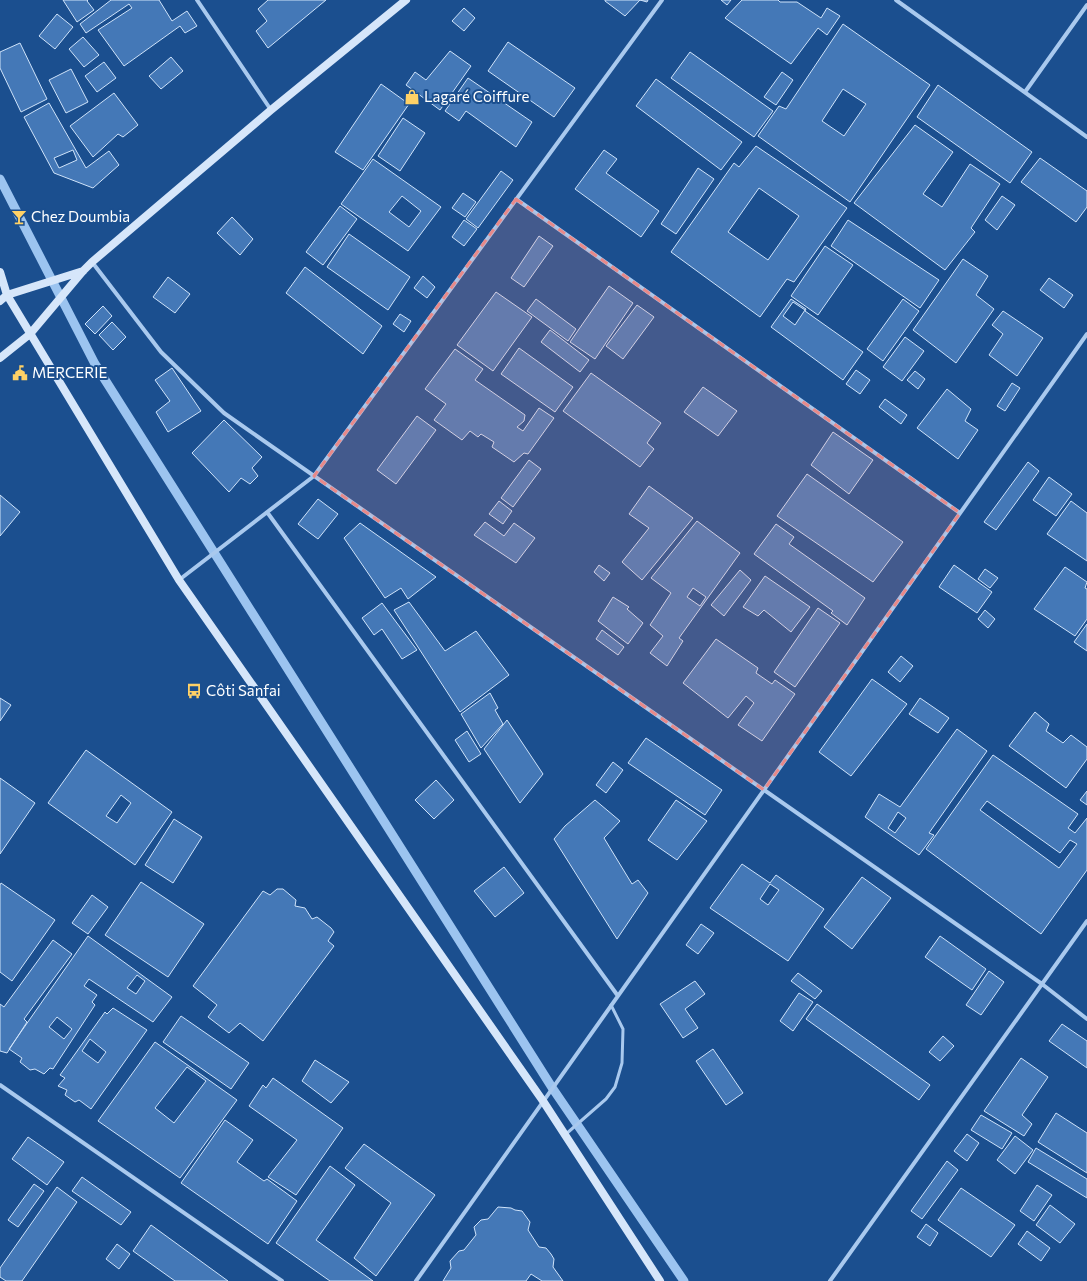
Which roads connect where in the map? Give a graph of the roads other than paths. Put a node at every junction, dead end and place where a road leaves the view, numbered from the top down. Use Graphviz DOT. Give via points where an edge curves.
graph roads {
  1 [pos="197,0"];
  2 [pos="406,0"];
  3 [pos="662,0"];
  4 [pos="896,0"];
  5 [pos="1087,5"];
  6 [pos="1025,92"];
  7 [pos="271,110"];
  8 [pos="1087,137"];
  9 [pos="516,199"];
  10 [pos="92,262"];
  11 [pos="83,271"];
  12 [pos="0,272"];
  13 [pos="7,295"];
  14 [pos="0,301"];
  15 [pos="30,334"];
  16 [pos="1087,334"];
  17 [pos="0,358"];
  18 [pos="314,476"];
  19 [pos="267,512"];
  20 [pos="960,513"];
  21 [pos="179,580"];
  22 [pos="764,790"];
  23 [pos="1087,921"];
  24 [pos="1042,984"];
  25 [pos="618,996"];
  26 [pos="611,1005"];
  27 [pos="1087,1019"];
  28 [pos="0,1085"];
  29 [pos="543,1101"];
  30 [pos="565,1135"];
  31 [pos="282,1281"];
  32 [pos="416,1281"];
  33 [pos="660,1281"];
  34 [pos="830,1281"];
  1 -- 7 [label="street"];
  2 -- 7 [label="main road"];
  3 -- 9 [label="street"];
  4 -- 6 [label="street"];
  5 -- 6 [label="street"];
  6 -- 8 [label="street"];
  7 -- 10 [label="main road"];
  9 -- 18 [label="street"];
  9 -- 20 [label="street"];
  10 -- 11 [label="main road"];
  10 -- 18 [label="street" via="161,352 224,413"];
  11 -- 13 [label="main road"];
  11 -- 15 [label="main road"];
  12 -- 13 [label="main road"];
  13 -- 14 [label="main road"];
  13 -- 15 [label="main road"];
  15 -- 17 [label="main road"];
  15 -- 21 [label="main road"];
  16 -- 20 [label="street"];
  18 -- 19 [label="street"];
  18 -- 22 [label="street"];
  19 -- 21 [label="street"];
  19 -- 25 [label="street"];
  20 -- 22 [label="street"];
  21 -- 29 [label="main road"];
  22 -- 24 [label="street"];
  22 -- 25 [label="street"];
  23 -- 24 [label="street"];
  24 -- 27 [label="street"];
  24 -- 34 [label="street"];
  25 -- 26 [label="street"];
  26 -- 29 [label="street"];
  26 -- 30 [label="lane" via="623,1029 622,1063 615,1087 606,1100"];
  28 -- 31 [label="street"];
  29 -- 30 [label="main road"];
  29 -- 32 [label="street"];
  30 -- 33 [label="main road"];
}
